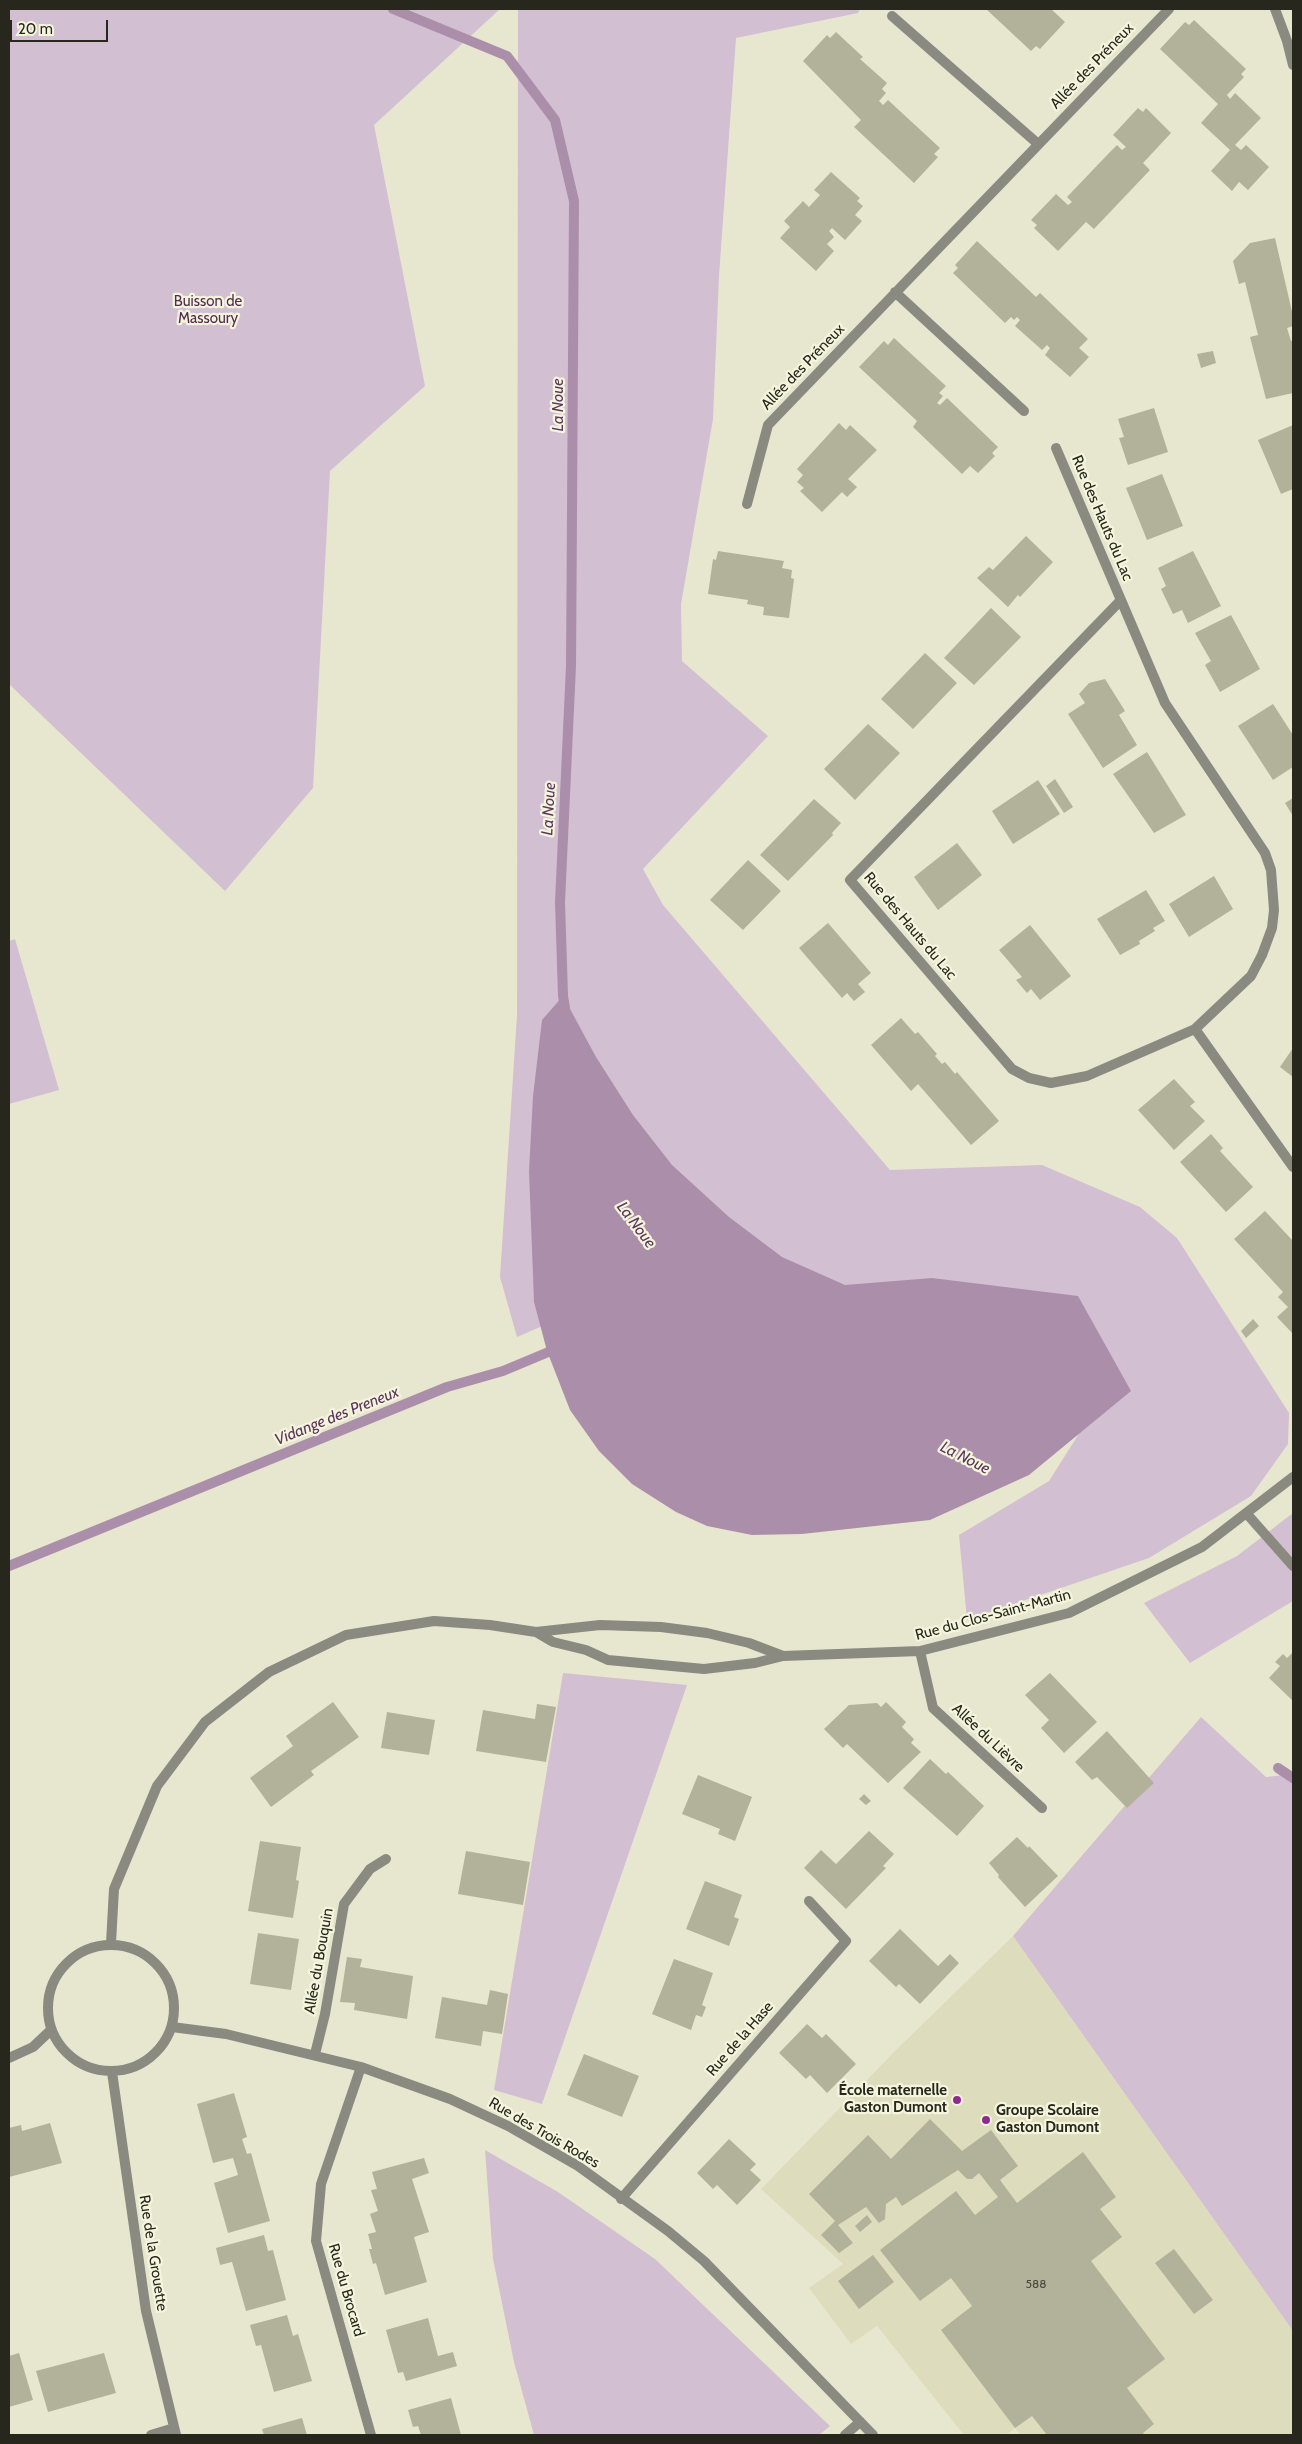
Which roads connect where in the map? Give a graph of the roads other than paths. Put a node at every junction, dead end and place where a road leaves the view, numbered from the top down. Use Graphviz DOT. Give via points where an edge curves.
graph roads {
  1 [pos="1169,9"];
  2 [pos="1275,9"];
  3 [pos="892,16"];
  4 [pos="1293,65"];
  5 [pos="1037,143"];
  6 [pos="895,292"];
  7 [pos="1024,411"];
  8 [pos="1056,448"];
  9 [pos="746,504"];
  10 [pos="1121,600"];
  11 [pos="1196,1029"];
  12 [pos="1293,1167"];
  13 [pos="1293,1477"];
  14 [pos="1247,1514"];
  15 [pos="1293,1566"];
  16 [pos="536,1632"];
  17 [pos="920,1652"];
  18 [pos="783,1656"];
  19 [pos="1042,1808"];
  20 [pos="386,1859"];
  21 [pos="809,1901"];
  22 [pos="111,1943"];
  23 [pos="172,2027"];
  24 [pos="51,2030"];
  25 [pos="315,2054"];
  26 [pos="9,2058"];
  27 [pos="361,2067"];
  28 [pos="112,2072"];
  29 [pos="621,2199"];
  30 [pos="860,2422"];
  31 [pos="175,2432"];
  32 [pos="151,2435"];
  33 [pos="371,2435"];
  34 [pos="845,2435"];
  35 [pos="873,2435"];
  1 -- 5 [label="street, Allée des Préneux"];
  2 -- 4 [label="street"];
  3 -- 5 [label="street"];
  5 -- 6 [label="street, Allée des Préneux"];
  6 -- 7 [label="street"];
  6 -- 9 [label="street, Allée des Préneux" via="768,425"];
  8 -- 10 [label="street, Rue des Hauts du Lac"];
  10 -- 11 [label="street, Rue des Hauts du Lac" via="1165,703 1243,817 1271,870 1274,910 1272,928 1262,955 1251,976"];
  10 -- 11 [label="street, Rue des Hauts du Lac" via="850,880 1012,1069 1029,1078 1051,1083 1087,1076"];
  11 -- 12 [label="street"];
  13 -- 14 [label="street, Rue du Clos-Saint-Martin"];
  14 -- 15 [label="street"];
  14 -- 17 [label="street, Rue du Clos-Saint-Martin" via="1202,1547 1068,1613"];
  16 -- 18 [label="street, Rue du Clos-Saint-Martin" via="600,1625 661,1627 750,1643"];
  16 -- 18 [label="street, Rue du Clos-Saint-Martin" via="553,1642 586,1650 608,1660 704,1669"];
  16 -- 22 [label="street, Rue du Clos-Saint-Martin" via="434,1621 346,1635 269,1672 205,1722 157,1786 114,1889"];
  17 -- 18 [label="street, Rue du Clos-Saint-Martin"];
  17 -- 19 [label="street, Allée du Lièvre" via="933,1708"];
  20 -- 25 [label="street, Allée du Bouquin" via="370,1869 344,1904"];
  21 -- 29 [label="street, Rue de la Hase" via="846,1941"];
  22 -- 23 [label="street" via="141,1952 158,1965 170,1984 175,2005"];
  22 -- 24 [label="street" via="86,1950 72,1958 58,1973 47,2011"];
  23 -- 25 [label="street, Rue des Trois Rodes" via="226,2034"];
  23 -- 28 [label="street" via="164,2045 150,2059 132,2069"];
  24 -- 26 [label="street" via="34,2047"];
  24 -- 28 [label="street" via="60,2048 75,2061 93,2070"];
  25 -- 27 [label="street, Rue des Trois Rodes"];
  27 -- 29 [label="street, Rue des Trois Rodes" via="450,2099 508,2126 578,2166"];
  27 -- 33 [label="street, Rue du Brocard" via="321,2184 316,2241"];
  28 -- 31 [label="street, Rue de la Grouette" via="146,2311"];
  29 -- 30 [label="street, Rue des Trois Rodes" via="704,2261"];
  30 -- 34 [label="street"];
  30 -- 35 [label="street, Rue des Trois Rodes"];
  31 -- 32 [label="street"];
}
